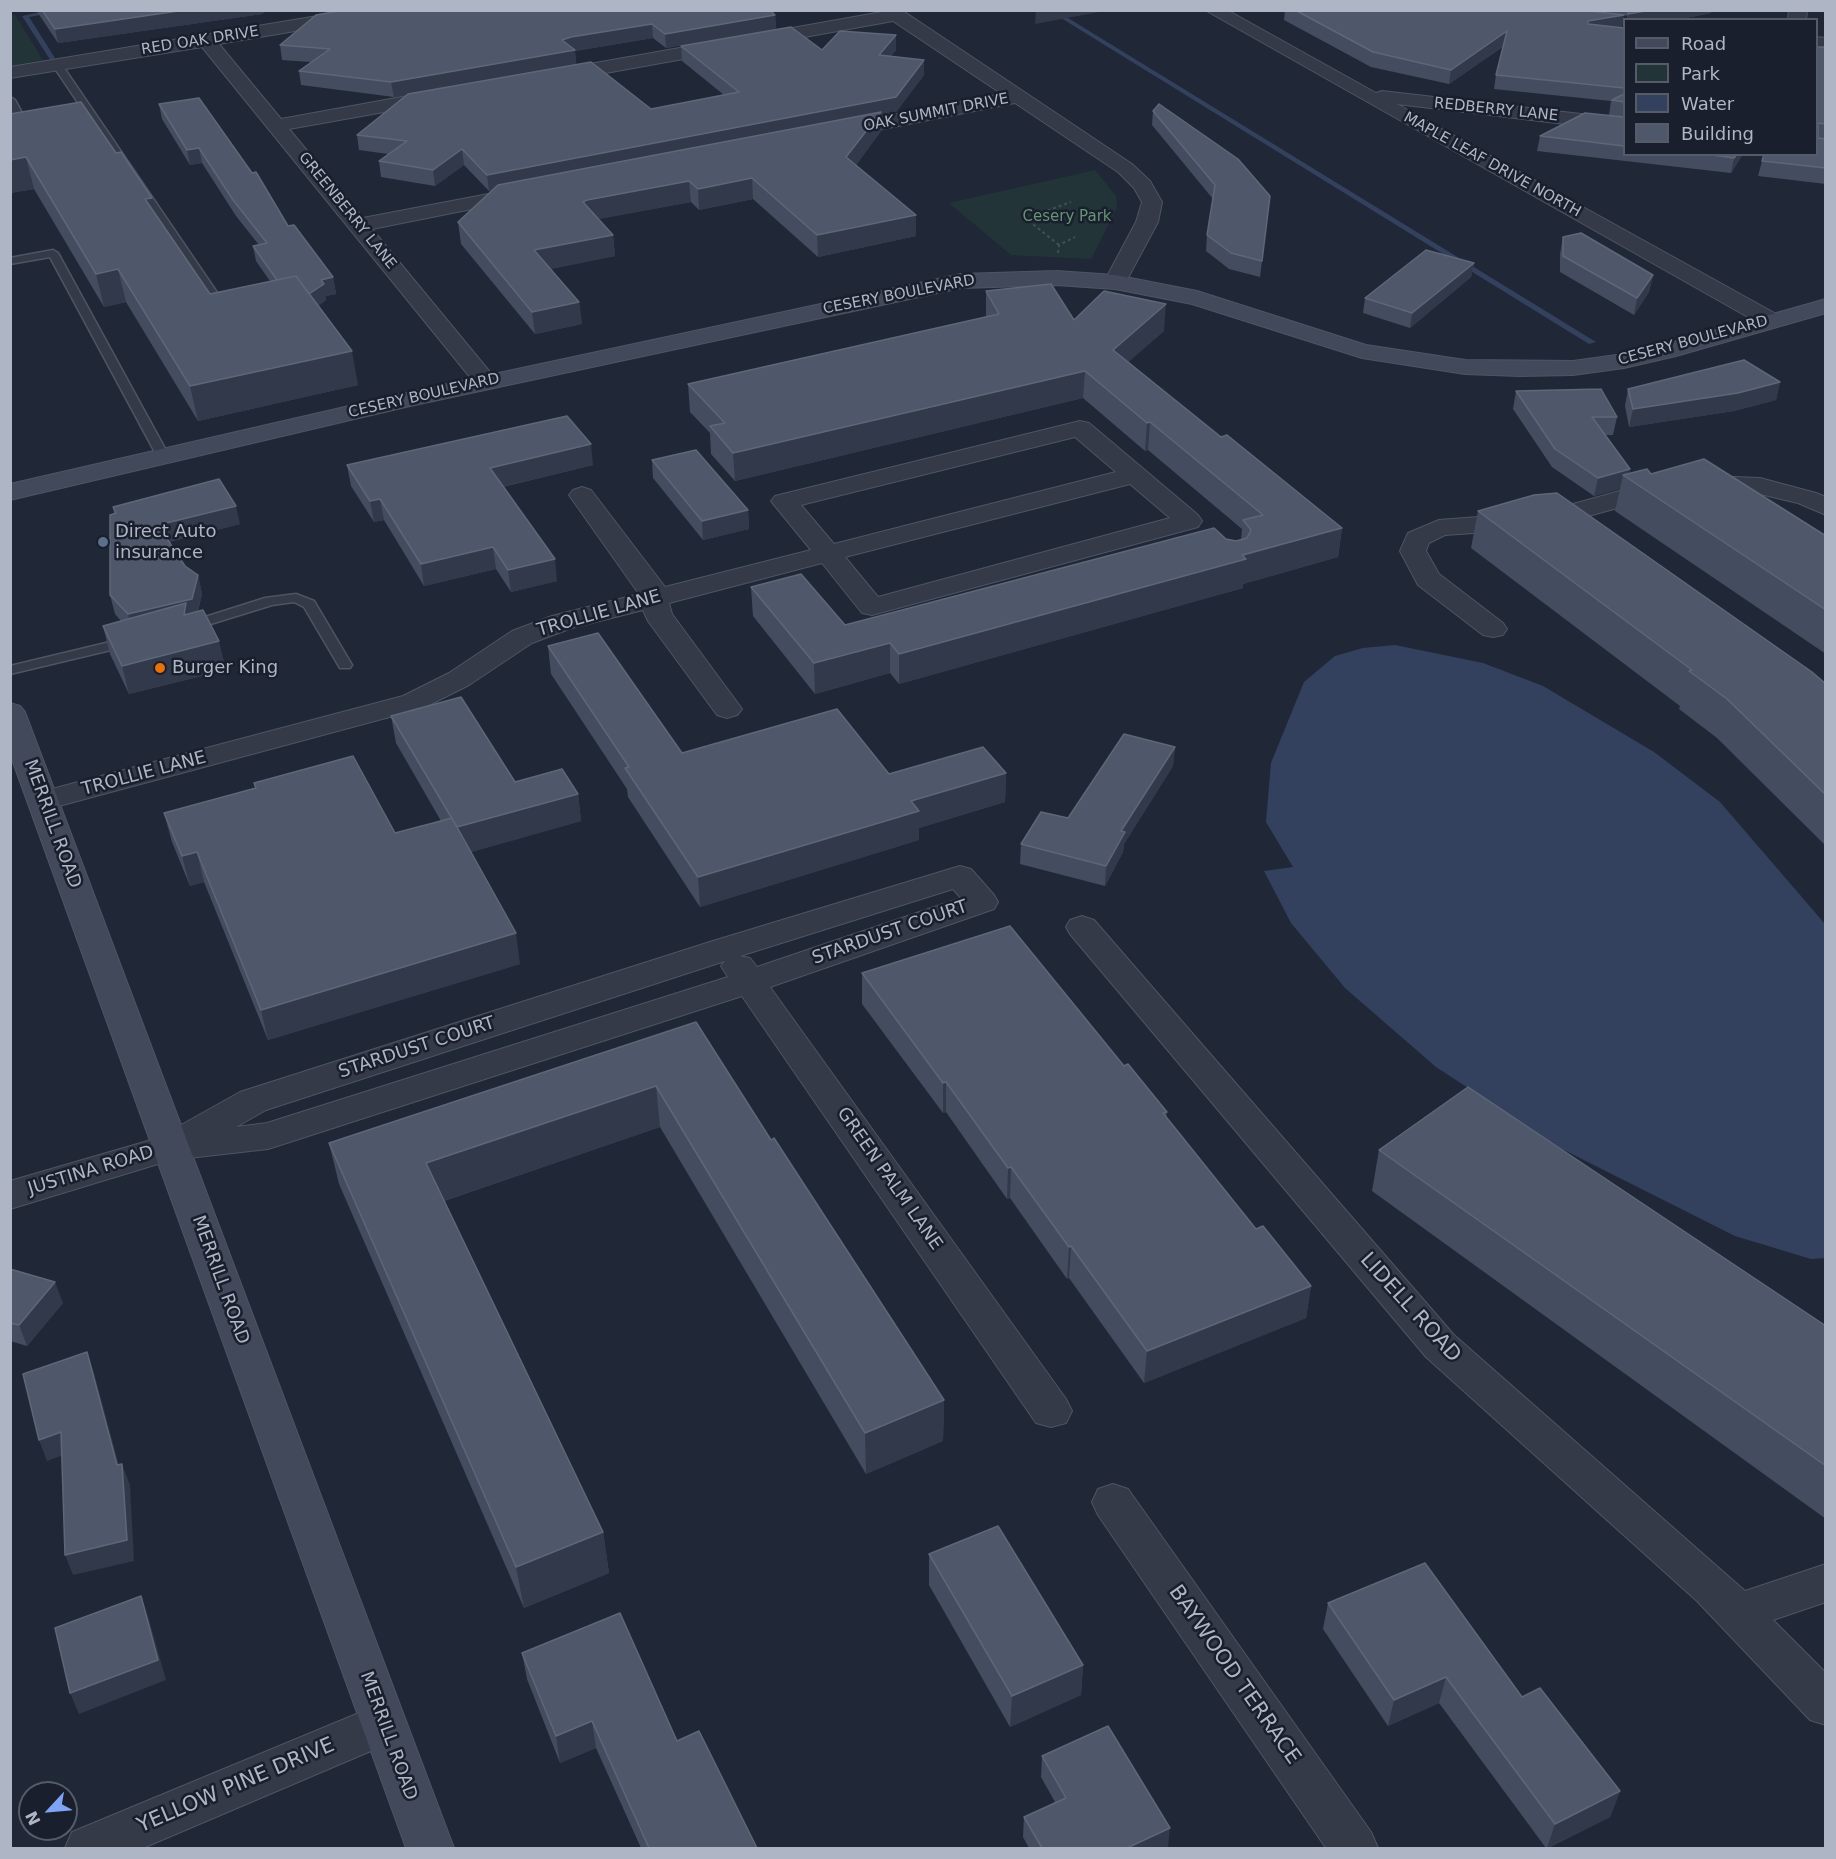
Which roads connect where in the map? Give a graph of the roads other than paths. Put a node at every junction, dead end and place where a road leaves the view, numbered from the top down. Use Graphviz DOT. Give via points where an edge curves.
graph roads {
  1 [pos="389,10"];
  2 [pos="1213,10"];
  3 [pos="893,13"];
  4 [pos="206,40"];
  5 [pos="57,64"];
  6 [pos="10,73"];
  7 [pos="535,80"];
  8 [pos="453,94"];
  9 [pos="1368,96"];
  10 [pos="1018,97"];
  11 [pos="10,100"];
  12 [pos="23,124"];
  13 [pos="278,125"];
  14 [pos="1623,125"];
  15 [pos="818,136"];
  16 [pos="547,188"];
  17 [pos="359,225"];
  18 [pos="10,261"];
  19 [pos="1115,282"];
  20 [pos="1826,306"];
  21 [pos="1770,320"];
  22 [pos="230,321"];
  23 [pos="486,382"];
  24 [pos="163,456"];
  25 [pos="1135,475"];
  26 [pos="10,492"];
  27 [pos="582,495"];
  28 [pos="1826,507"];
  29 [pos="829,555"];
  30 [pos="653,599"];
  31 [pos="1493,629"];
  32 [pos="175,630"];
  33 [pos="140,638"];
  34 [pos="345,665"];
  35 [pos="10,670"];
  36 [pos="727,709"];
  37 [pos="10,712"];
  38 [pos="44,801"];
  39 [pos="1082,927"];
  40 [pos="725,949"];
  41 [pos="749,982"];
  42 [pos="171,1147"];
  43 [pos="10,1195"];
  44 [pos="1051,1411"];
  45 [pos="1113,1502"];
  46 [pos="1826,1583"];
  47 [pos="1738,1614"];
  48 [pos="1826,1705"];
  49 [pos="383,1724"];
  50 [pos="89,1848"];
  51 [pos="430,1848"];
  52 [pos="1354,1848"];
  1 -- 4 [label="street, RED OAK DRIVE"];
  2 -- 9 [label="street, MAPLE LEAF DRIVE NORTH"];
  3 -- 7 [label="street"];
  3 -- 10 [label="street"];
  4 -- 5 [label="street, RED OAK DRIVE"];
  4 -- 13 [label="street, GREENBERRY LANE"];
  5 -- 6 [label="street, RED OAK DRIVE"];
  5 -- 22 [label="lane"];
  8 -- 13 [label="street"];
  9 -- 14 [label="street, REDBERRY LANE"];
  9 -- 21 [label="street, MAPLE LEAF DRIVE NORTH"];
  10 -- 15 [label="street, OAK SUMMIT DRIVE"];
  10 -- 19 [label="street" via="1125,168 1143,185 1152,202 1147,222"];
  11 -- 12 [label="lane"];
  13 -- 17 [label="street, GREENBERRY LANE"];
  16 -- 17 [label="street"];
  17 -- 23 [label="street, GREENBERRY LANE"];
  18 -- 24 [label="lane" via="53,253"];
  19 -- 21 [label="main road, CESERY BOULEVARD" via="1197,298 1362,351 1465,367 1573,368 1624,361"];
  19 -- 23 [label="main road, CESERY BOULEVARD" via="1056,278 961,281"];
  20 -- 21 [label="main road, CESERY BOULEVARD"];
  23 -- 24 [label="main road, CESERY BOULEVARD"];
  24 -- 26 [label="main road, CESERY BOULEVARD"];
  25 -- 29 [label="street, TROLLIE LANE"];
  25 -- 29 [label="street" via="1080,428 784,501"];
  25 -- 29 [label="street" via="1198,529 872,607"];
  27 -- 30 [label="street" via="652,589"];
  28 -- 31 [label="street" via="1760,486 1667,486 1545,520 1439,528 1417,539 1413,551 1428,579"];
  29 -- 30 [label="street, TROLLIE LANE"];
  30 -- 36 [label="street" via="658,615"];
  30 -- 38 [label="street, TROLLIE LANE" via="562,622 522,637 459,679 412,702"];
  32 -- 34 [label="lane" via="296,598 309,604"];
  33 -- 35 [label="lane"];
  37 -- 38 [label="main road, MERRILL ROAD"];
  38 -- 42 [label="main road, MERRILL ROAD"];
  39 -- 47 [label="street, LIDELL ROAD" via="1440,1346"];
  40 -- 41 [label="street, GREEN PALM LANE"];
  40 -- 41 [label="street, STARDUST COURT" via="960,876 982,902"];
  40 -- 42 [label="street, STARDUST COURT" via="253,1101"];
  41 -- 42 [label="street, STARDUST COURT" via="268,1136"];
  41 -- 44 [label="street, GREEN PALM LANE"];
  42 -- 43 [label="street, JUSTINA ROAD"];
  42 -- 49 [label="main road, MERRILL ROAD"];
  45 -- 52 [label="street, BAYWOOD TERRACE"];
  46 -- 47 [label="street"];
  47 -- 48 [label="street, LIDELL ROAD"];
  49 -- 50 [label="street, YELLOW PINE DRIVE"];
  49 -- 51 [label="main road, MERRILL ROAD"];
}
